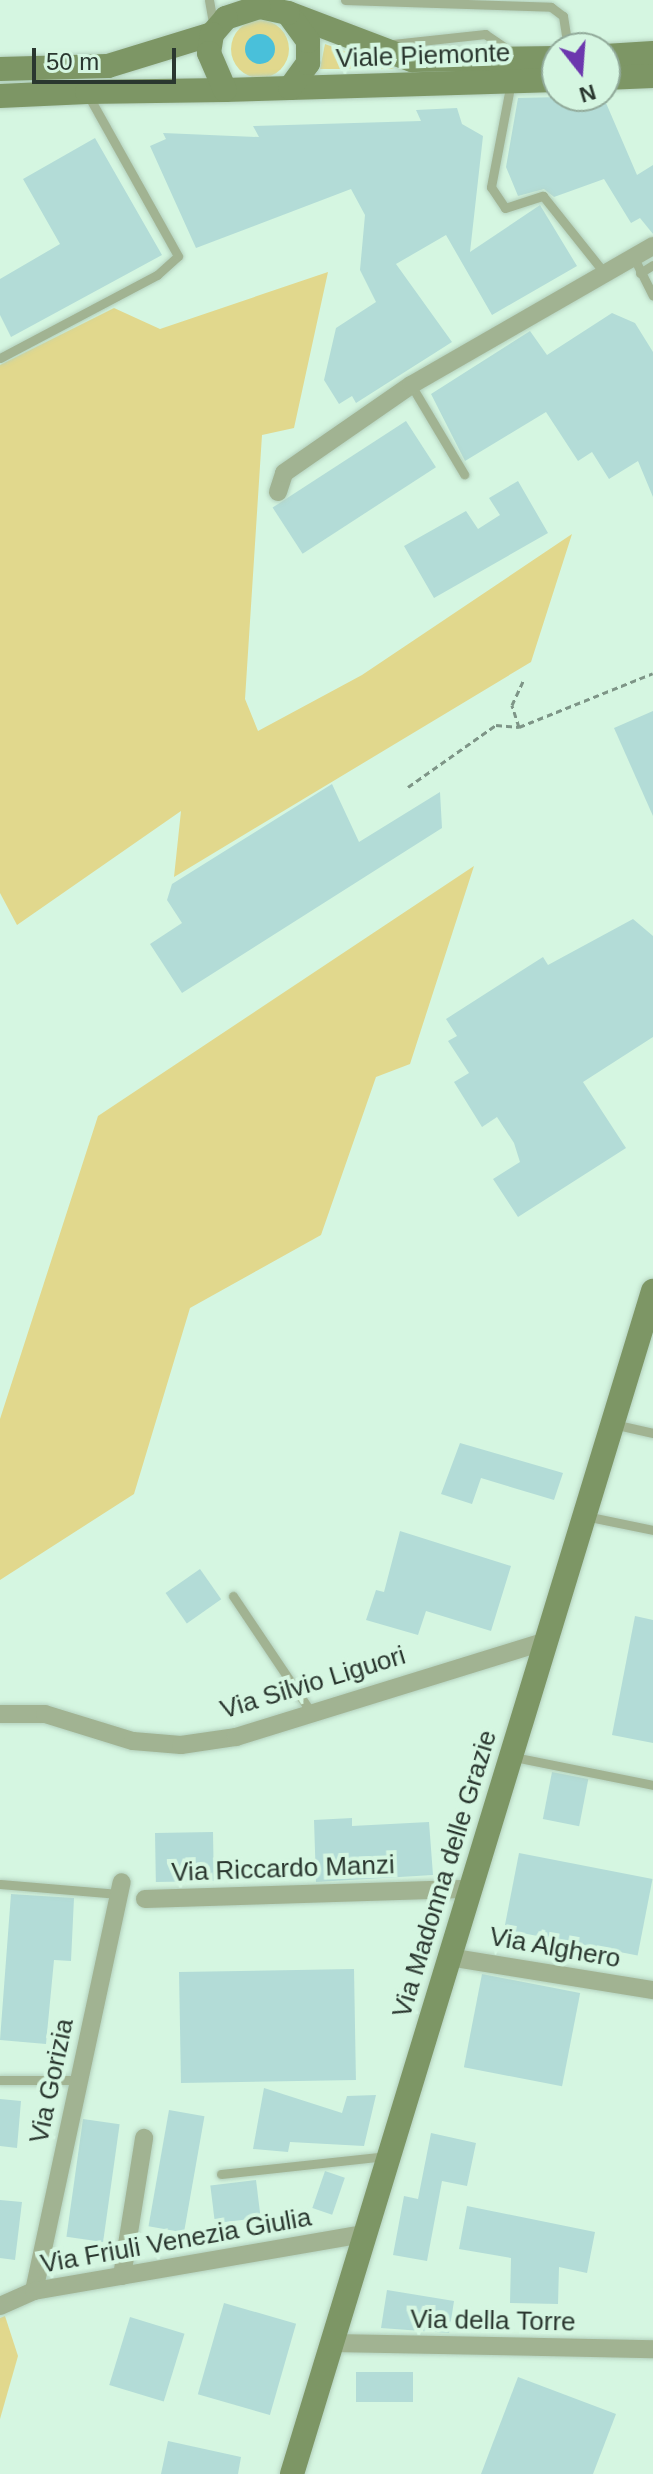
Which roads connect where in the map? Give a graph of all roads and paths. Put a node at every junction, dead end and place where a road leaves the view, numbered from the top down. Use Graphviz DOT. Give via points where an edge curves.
graph roads {
  1 [pos="209,0"];
  2 [pos="345,0"];
  3 [pos="283,6"];
  4 [pos="213,32"];
  5 [pos="566,32"];
  6 [pos="653,53"];
  7 [pos="621,55"];
  8 [pos="541,60"];
  9 [pos="0,69"];
  10 [pos="653,76"];
  11 [pos="621,77"];
  12 [pos="541,81"];
  13 [pos="511,82"];
  14 [pos="290,88"];
  15 [pos="225,90"];
  16 [pos="87,92"];
  17 [pos="0,96"];
  18 [pos="653,246"];
  19 [pos="653,265"];
  20 [pos="637,266"];
  21 [pos="602,270"];
  22 [pos="653,296"];
  23 [pos="0,358"];
  24 [pos="411,385"];
  25 [pos="464,474"];
  26 [pos="278,492"];
  27 [pos="653,673"];
  28 [pos="524,679"];
  29 [pos="519,727"];
  30 [pos="408,787"];
  31 [pos="653,1291"];
  32 [pos="613,1424"];
  33 [pos="653,1433"];
  34 [pos="585,1516"];
  35 [pos="653,1530"];
  36 [pos="233,1596"];
  37 [pos="546,1641"];
  38 [pos="311,1712"];
  39 [pos="0,1714"];
  40 [pos="511,1756"];
  41 [pos="653,1785"];
  42 [pos="0,1884"];
  43 [pos="120,1888"];
  44 [pos="470,1889"];
  45 [pos="145,1899"];
  46 [pos="449,1957"];
  47 [pos="653,1990"];
  48 [pos="0,2080"];
  49 [pos="79,2080"];
  50 [pos="144,2138"];
  51 [pos="388,2156"];
  52 [pos="221,2174"];
  53 [pos="364,2234"];
  54 [pos="122,2276"];
  55 [pos="34,2291"];
  56 [pos="0,2306"];
  57 [pos="333,2343"];
  58 [pos="653,2349"];
  59 [pos="292,2474"];
  1 -- 4 [label="lane"];
  2 -- 5 [label="lane" via="551,7 563,16"];
  3 -- 4 [label="street, Viale Piemonte" via="226,18"];
  3 -- 8 [label="street, Viale Piemonte" via="412,60"];
  3 -- 14 [label="street, Viale Piemonte" via="308,41 308,63"];
  4 -- 9 [label="street, Viale Piemonte" via="108,66"];
  4 -- 15 [label="street" via="209,53"];
  6 -- 7 [label="street"];
  10 -- 11 [label="street"];
  12 -- 13 [label="street, Viale Piemonte"];
  13 -- 14 [label="street, Viale Piemonte"];
  13 -- 21 [label="lane" via="491,187 505,208 543,196"];
  14 -- 15 [label="street, Viale Piemonte"];
  15 -- 16 [label="street, Viale Piemonte"];
  16 -- 17 [label="street, Viale Piemonte"];
  16 -- 23 [label="lane" via="178,256 157,275"];
  18 -- 20 [label="street"];
  19 -- 20 [label="lane"];
  20 -- 21 [label="street"];
  20 -- 22 [label="lane"];
  21 -- 24 [label="street"];
  24 -- 25 [label="lane"];
  24 -- 26 [label="street" via="284,473"];
  27 -- 29 [label="path"];
  28 -- 29 [label="path" via="512,705"];
  29 -- 30 [label="path" via="496,725"];
  31 -- 32 [label="street, Via Madonna delle Grazie"];
  32 -- 33 [label="lane"];
  32 -- 34 [label="street, Via Madonna delle Grazie"];
  34 -- 35 [label="lane"];
  34 -- 37 [label="street, Via Madonna delle Grazie"];
  36 -- 38 [label="lane"];
  37 -- 38 [label="street, Via Silvio Liguori"];
  37 -- 40 [label="street, Via Madonna delle Grazie"];
  38 -- 39 [label="street, Via Silvio Liguori" via="236,1737 181,1745 133,1741 45,1714"];
  40 -- 41 [label="lane"];
  40 -- 44 [label="street, Via Madonna delle Grazie"];
  42 -- 43 [label="lane"];
  43 -- 49 [label="street, Via Gorizia"];
  44 -- 45 [label="street, Via Riccardo Manzi"];
  44 -- 46 [label="street, Via Madonna delle Grazie"];
  46 -- 47 [label="street, Via Alghero"];
  46 -- 51 [label="street, Via Madonna delle Grazie"];
  48 -- 49 [label="lane"];
  49 -- 55 [label="street, Via Gorizia"];
  50 -- 54 [label="street"];
  51 -- 52 [label="lane"];
  51 -- 53 [label="street, Via Madonna delle Grazie"];
  53 -- 54 [label="street, Via Friuli Venezia Giulia"];
  53 -- 57 [label="street, Via Madonna delle Grazie"];
  54 -- 55 [label="street, Via Friuli Venezia Giulia"];
  55 -- 56 [label="street, Via Friuli Venezia Giulia"];
  57 -- 58 [label="street, Via della Torre"];
  57 -- 59 [label="street, Via Madonna delle Grazie"];
}
